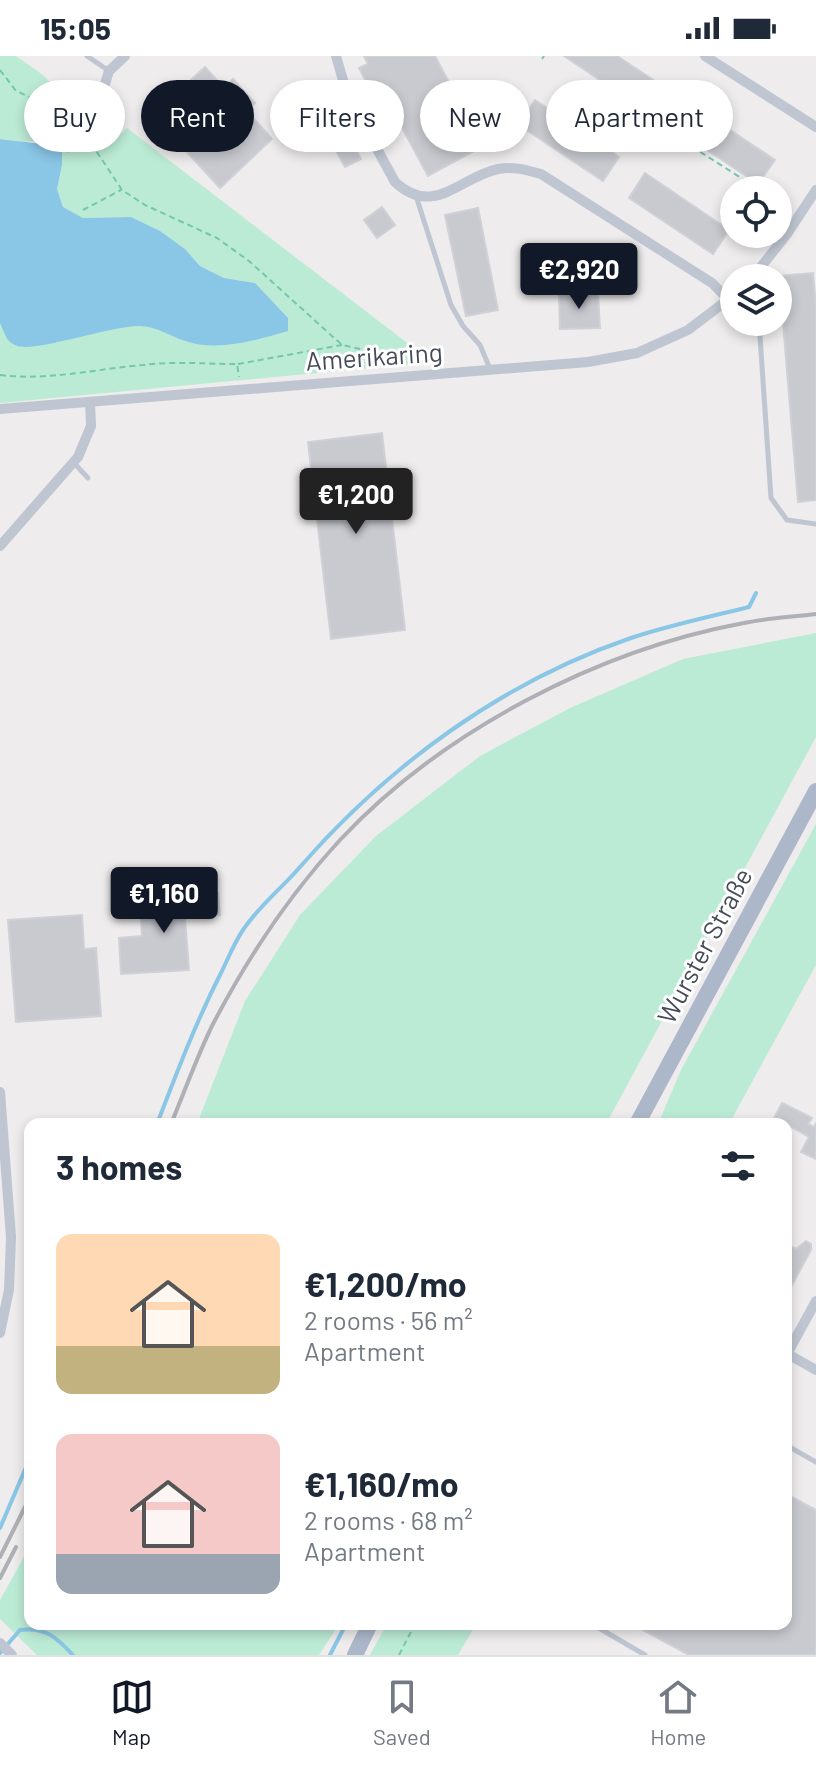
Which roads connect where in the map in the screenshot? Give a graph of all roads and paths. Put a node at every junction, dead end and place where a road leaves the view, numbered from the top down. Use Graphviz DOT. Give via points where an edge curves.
graph roads {
  1 [pos="87,56"];
  2 [pos="125,56"];
  3 [pos="336,56"];
  4 [pos="705,56"];
  5 [pos="0,70"];
  6 [pos="109,71"];
  7 [pos="106,80"];
  8 [pos="24,95"];
  9 [pos="816,127"];
  10 [pos="97,152"];
  11 [pos="700,152"];
  12 [pos="738,176"];
  13 [pos="122,190"];
  14 [pos="816,190"];
  15 [pos="416,196"];
  16 [pos="83,210"];
  17 [pos="765,264"];
  18 [pos="720,289"];
  19 [pos="720,307"];
  20 [pos="760,336"];
  21 [pos="342,345"];
  22 [pos="237,364"];
  23 [pos="491,370"];
  24 [pos="0,375"];
  25 [pos="393,377"];
  26 [pos="241,389"];
  27 [pos="90,402"];
  28 [pos="0,409"];
  29 [pos="74,462"];
  30 [pos="88,478"];
  31 [pos="816,524"];
  32 [pos="0,546"];
  33 [pos="816,791"];
  34 [pos="0,1092"];
  35 [pos="640,1118"];
  36 [pos="2,1139"];
  37 [pos="6,1235"];
  38 [pos="816,1301"];
  39 [pos="0,1333"];
  40 [pos="792,1345"];
  41 [pos="792,1357"];
  42 [pos="816,1370"];
  43 [pos="792,1448"];
  44 [pos="816,1462"];
  45 [pos="367,1630"];
  46 [pos="412,1630"];
  47 [pos="602,1630"];
  48 [pos="0,1643"];
  49 [pos="12,1655"];
  50 [pos="355,1655"];
  51 [pos="399,1655"];
  52 [pos="645,1655"];
  1 -- 6 [label="lane"];
  2 -- 6 [label="street"];
  3 -- 15 [label="street" via="347,94 395,182"];
  4 -- 9 [label="street"];
  5 -- 8 [label="path"];
  6 -- 7 [label="street"];
  10 -- 13 [label="path"];
  11 -- 12 [label="path"];
  13 -- 16 [label="path"];
  13 -- 21 [label="path" via="217,238"];
  14 -- 17 [label="street"];
  15 -- 18 [label="street" via="442,193 499,169 541,174"];
  15 -- 23 [label="lane" via="451,305"];
  19 -- 23 [label="street, Amerikaring" via="688,330 637,353"];
  20 -- 31 [label="lane" via="771,498 787,520"];
  21 -- 22 [label="path"];
  21 -- 25 [label="path" via="379,353"];
  22 -- 24 [label="path" via="145,364 77,374"];
  22 -- 26 [label="path"];
  23 -- 25 [label="street, Amerikaring"];
  25 -- 26 [label="street, Amerikaring"];
  26 -- 27 [label="street, Amerikaring"];
  27 -- 28 [label="street, Amerikaring"];
  27 -- 29 [label="street" via="91,426"];
  29 -- 30 [label="lane"];
  29 -- 32 [label="street"];
  33 -- 35 [label="main road, Wurster Straße"];
  34 -- 36 [label="street"];
  36 -- 37 [label="street"];
  37 -- 39 [label="street" via="9,1290"];
  38 -- 40 [label="street"];
  41 -- 42 [label="street"];
  43 -- 44 [label="lane"];
  45 -- 50 [label="main road"];
  46 -- 51 [label="path"];
  47 -- 52 [label="lane"];
  48 -- 49 [label="street"];
}
